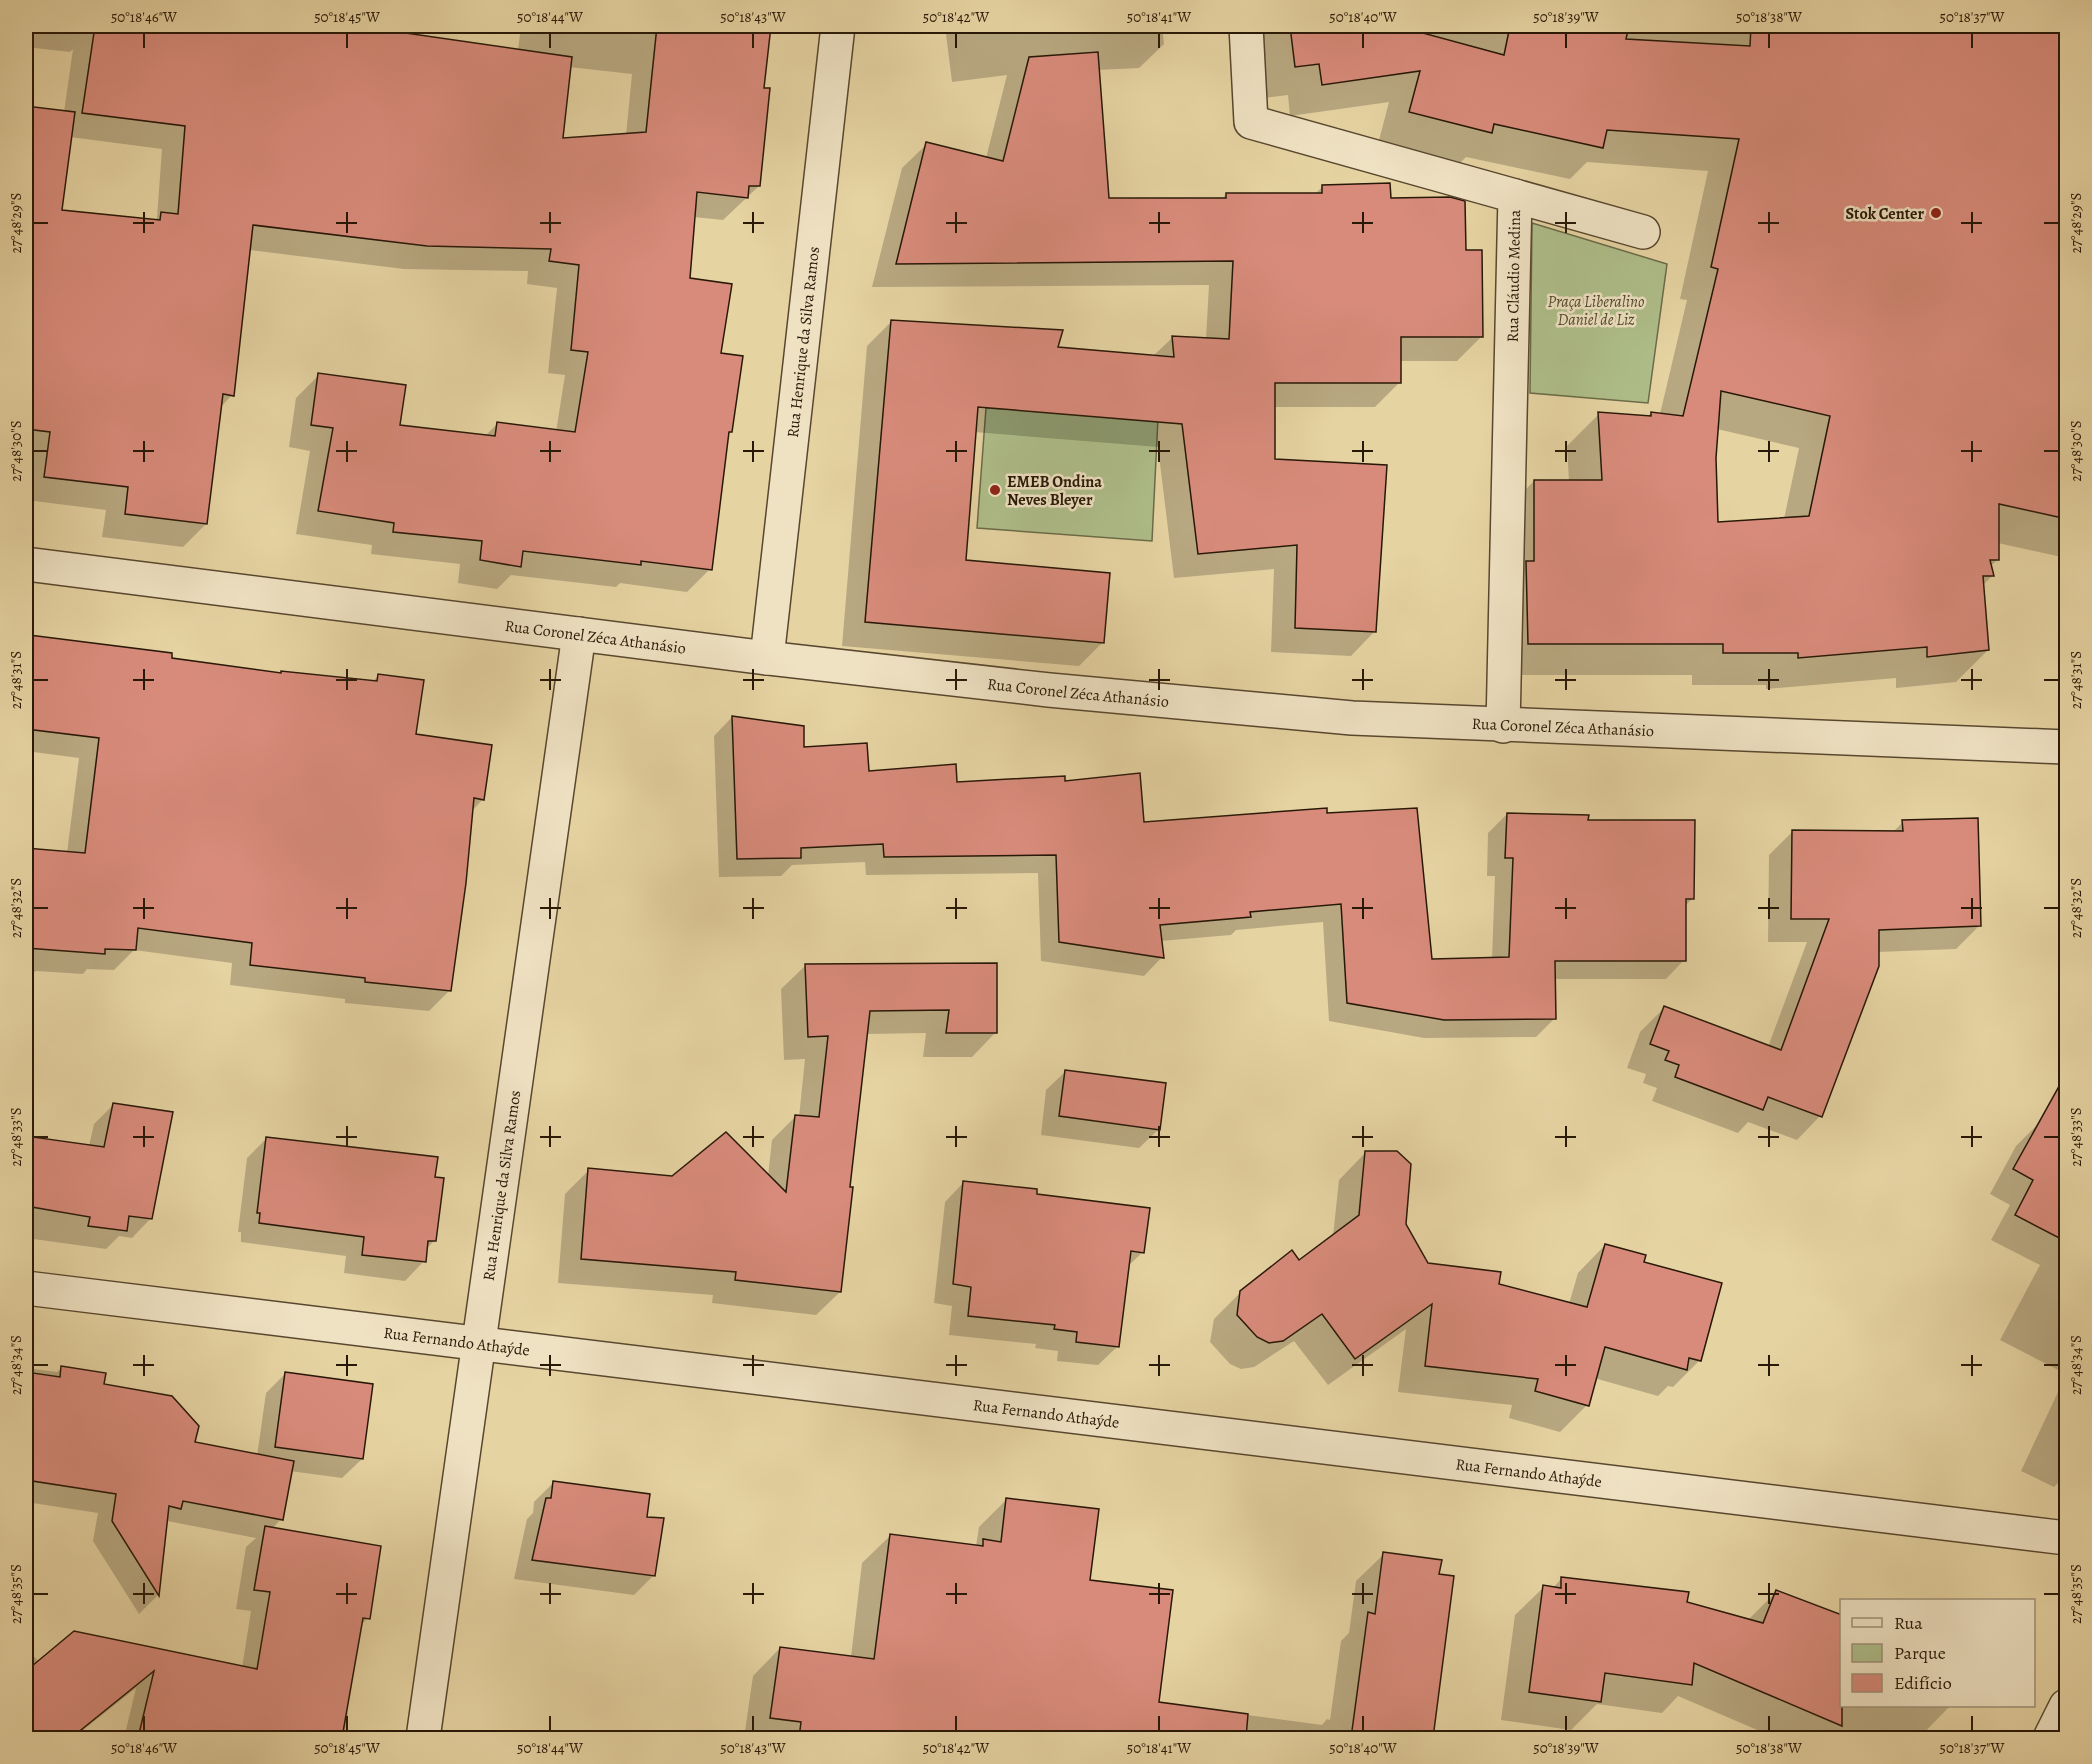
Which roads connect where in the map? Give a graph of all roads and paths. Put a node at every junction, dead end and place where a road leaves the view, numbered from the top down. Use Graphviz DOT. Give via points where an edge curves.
graph roads {
  1 [pos="838,26"];
  2 [pos="1246,26"];
  3 [pos="1515,196"];
  4 [pos="1643,232"];
  5 [pos="26,564"];
  6 [pos="579,634"];
  7 [pos="767,657"];
  8 [pos="1503,726"];
  9 [pos="2067,747"];
  10 [pos="26,1288"];
  11 [pos="479,1343"];
  12 [pos="2067,1538"];
  13 [pos="2067,1707"];
  14 [pos="423,1738"];
  15 [pos="2050,1738"];
  1 -- 7 [label="street, Rua Henrique da Silva Ramos"];
  2 -- 3 [label="street, Rua Cláudio Medina" via="1251,122"];
  3 -- 4 [label="street"];
  3 -- 8 [label="street, Rua Cláudio Medina"];
  5 -- 6 [label="street, Rua Coronel Zéca Athanásio"];
  6 -- 7 [label="street, Rua Coronel Zéca Athanásio"];
  6 -- 11 [label="street, Rua Henrique da Silva Ramos"];
  7 -- 8 [label="street, Rua Coronel Zéca Athanásio" via="1049,690 1352,718"];
  8 -- 9 [label="street, Rua Coronel Zéca Athanásio"];
  10 -- 11 [label="street, Rua Fernando Athaýde"];
  11 -- 12 [label="street, Rua Fernando Athaýde"];
  11 -- 14 [label="street, Rua Henrique da Silva Ramos"];
  13 -- 15 [label="street"];
}
